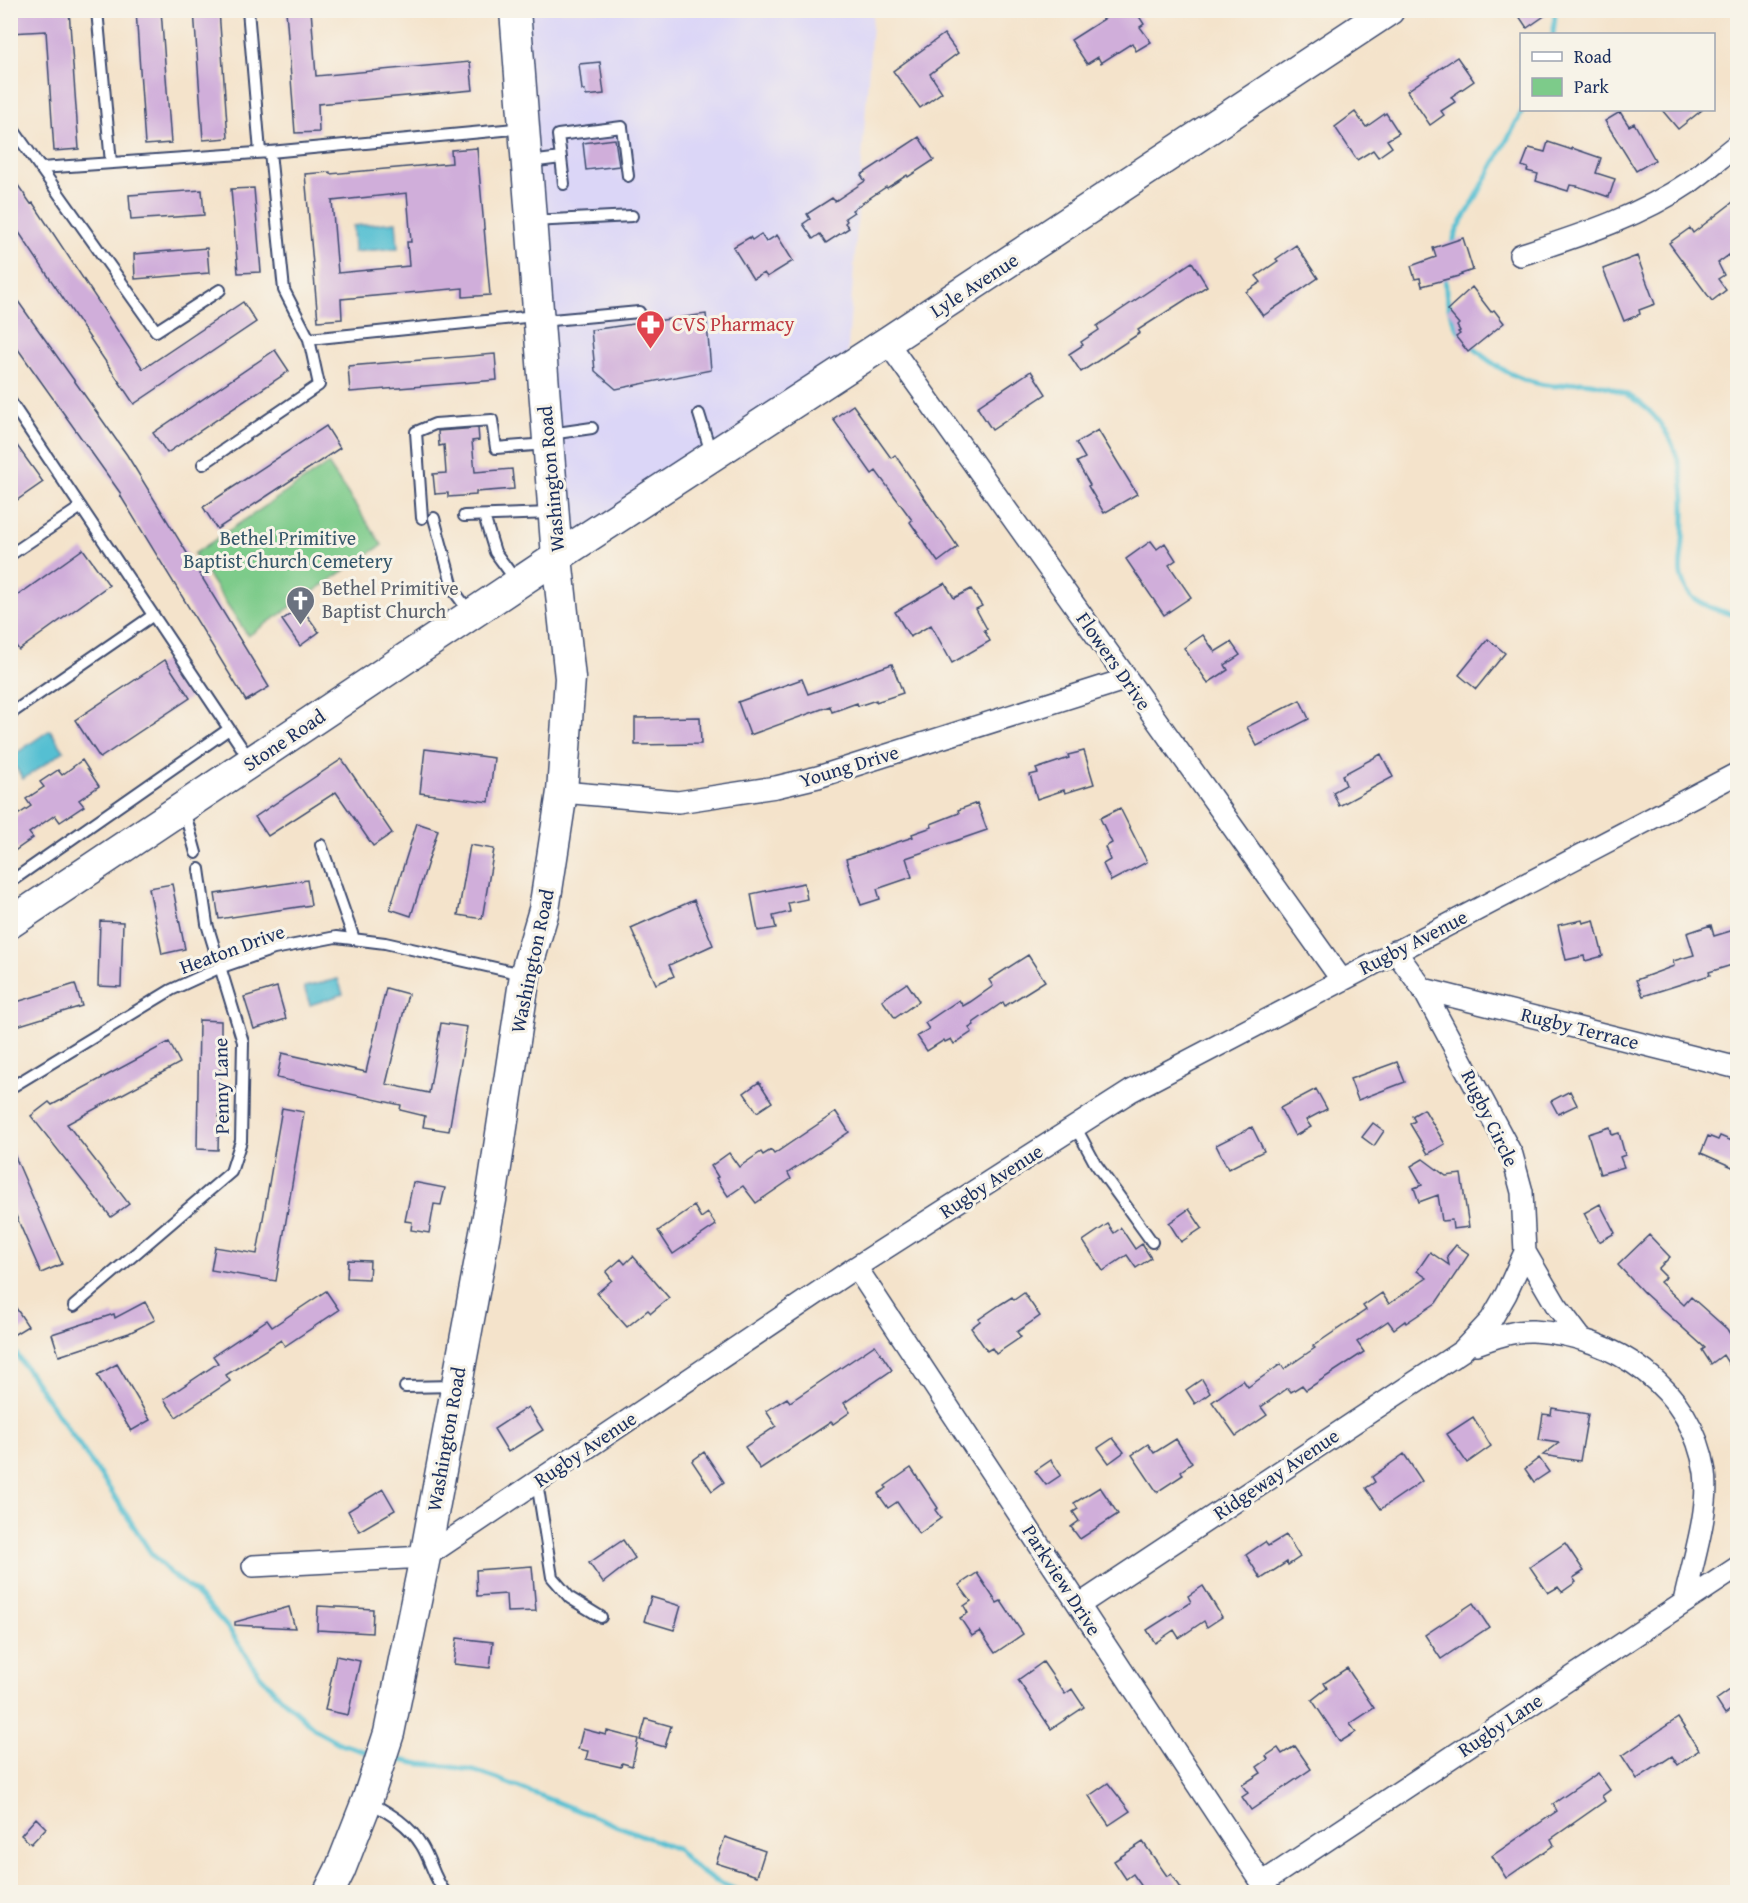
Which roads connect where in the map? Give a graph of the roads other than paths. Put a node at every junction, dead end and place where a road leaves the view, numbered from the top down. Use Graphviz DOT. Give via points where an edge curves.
graph roads {
  1 [pos="98,10"];
  2 [pos="249,10"];
  3 [pos="514,10"];
  4 [pos="1389,10"];
  5 [pos="10,124"];
  6 [pos="524,128"];
  7 [pos="1737,144"];
  8 [pos="265,152"];
  9 [pos="561,158"];
  10 [pos="526,162"];
  11 [pos="111,163"];
  12 [pos="41,168"];
  13 [pos="628,176"];
  14 [pos="564,184"];
  15 [pos="632,216"];
  16 [pos="531,221"];
  17 [pos="1520,255"];
  18 [pos="220,290"];
  19 [pos="639,312"];
  20 [pos="539,319"];
  21 [pos="309,339"];
  22 [pos="887,342"];
  23 [pos="11,402"];
  24 [pos="699,414"];
  25 [pos="592,429"];
  26 [pos="548,439"];
  27 [pos="712,456"];
  28 [pos="203,464"];
  29 [pos="81,507"];
  30 [pos="554,513"];
  31 [pos="464,516"];
  32 [pos="484,516"];
  33 [pos="422,518"];
  34 [pos="434,518"];
  35 [pos="10,555"];
  36 [pos="557,557"];
  37 [pos="518,583"];
  38 [pos="471,615"];
  39 [pos="152,616"];
  40 [pos="1127,679"];
  41 [pos="10,714"];
  42 [pos="229,729"];
  43 [pos="251,762"];
  44 [pos="1737,774"];
  45 [pos="562,792"];
  46 [pos="183,807"];
  47 [pos="321,845"];
  48 [pos="196,853"];
  49 [pos="199,869"];
  50 [pos="10,882"];
  51 [pos="10,922"];
  52 [pos="354,939"];
  53 [pos="1395,951"];
  54 [pos="219,968"];
  55 [pos="525,975"];
  56 [pos="1341,980"];
  57 [pos="1423,988"];
  58 [pos="1737,1068"];
  59 [pos="10,1088"];
  60 [pos="1075,1126"];
  61 [pos="1152,1242"];
  62 [pos="1525,1252"];
  63 [pos="856,1267"];
  64 [pos="74,1306"];
  65 [pos="1580,1337"];
  66 [pos="1471,1342"];
  67 [pos="455,1386"];
  68 [pos="405,1387"];
  69 [pos="537,1482"];
  70 [pos="425,1557"];
  71 [pos="253,1566"];
  72 [pos="1737,1567"];
  73 [pos="1684,1602"];
  74 [pos="1079,1605"];
  75 [pos="601,1617"];
  76 [pos="367,1801"];
  77 [pos="1265,1888"];
  78 [pos="328,1893"];
  79 [pos="445,1893"];
  1 -- 11 [label="lane"];
  2 -- 8 [label="lane"];
  3 -- 6 [label="street, Washington Road"];
  4 -- 22 [label="street, Lyle Avenue"];
  5 -- 12 [label="lane"];
  6 -- 8 [label="lane"];
  6 -- 10 [label="street, Washington Road"];
  7 -- 17 [label="street" via="1690,182 1651,204 1593,231"];
  8 -- 11 [label="lane"];
  8 -- 21 [label="lane" via="284,290"];
  9 -- 10 [label="lane"];
  9 -- 13 [label="lane" via="558,135 622,127"];
  9 -- 14 [label="lane"];
  10 -- 16 [label="street, Washington Road"];
  11 -- 12 [label="lane"];
  12 -- 18 [label="lane" via="156,331"];
  15 -- 16 [label="lane"];
  16 -- 20 [label="street, Washington Road"];
  19 -- 20 [label="lane"];
  20 -- 21 [label="lane"];
  20 -- 26 [label="street, Washington Road"];
  21 -- 28 [label="lane" via="319,385"];
  22 -- 27 [label="street, Lyle Avenue"];
  22 -- 40 [label="street, Flowers Drive"];
  23 -- 29 [label="lane"];
  24 -- 27 [label="lane"];
  25 -- 26 [label="lane"];
  26 -- 30 [label="street, Washington Road"];
  26 -- 33 [label="lane" via="496,448 492,420 435,424 416,432"];
  27 -- 36 [label="street, Lyle Avenue"];
  29 -- 35 [label="lane"];
  29 -- 39 [label="lane"];
  30 -- 32 [label="lane"];
  30 -- 36 [label="street, Washington Road"];
  31 -- 32 [label="lane"];
  32 -- 37 [label="lane" via="495,552"];
  34 -- 38 [label="lane" via="454,591"];
  36 -- 37 [label="street, Stone Road"];
  36 -- 45 [label="street, Washington Road" via="570,678"];
  37 -- 38 [label="street, Stone Road"];
  38 -- 43 [label="street, Stone Road"];
  39 -- 41 [label="lane"];
  39 -- 42 [label="lane"];
  40 -- 45 [label="street, Young Drive" via="776,787 678,802"];
  40 -- 56 [label="street, Flowers Drive"];
  42 -- 43 [label="lane"];
  42 -- 50 [label="lane"];
  43 -- 46 [label="street, Stone Road"];
  44 -- 53 [label="street, Rugby Avenue"];
  45 -- 55 [label="street, Washington Road" via="544,910"];
  46 -- 48 [label="lane"];
  46 -- 51 [label="street, Stone Road"];
  47 -- 52 [label="lane"];
  49 -- 54 [label="lane, Penny Lane" via="207,924"];
  52 -- 54 [label="lane, Heaton Drive" via="336,937 274,950"];
  52 -- 55 [label="lane, Heaton Drive"];
  53 -- 56 [label="street, Rugby Avenue"];
  53 -- 57 [label="street, Rugby Circle"];
  54 -- 59 [label="lane, Heaton Drive" via="171,990"];
  54 -- 64 [label="lane, Penny Lane" via="243,1042 241,1141 231,1172"];
  55 -- 67 [label="street, Washington Road" via="491,1200"];
  56 -- 60 [label="street, Rugby Avenue" via="1131,1090"];
  57 -- 58 [label="street, Rugby Terrace"];
  57 -- 62 [label="street, Rugby Circle" via="1512,1155 1522,1192"];
  60 -- 61 [label="lane" via="1095,1163"];
  60 -- 63 [label="street, Rugby Avenue"];
  62 -- 65 [label="street"];
  62 -- 66 [label="street, Rugby Circle" via="1491,1320"];
  63 -- 69 [label="street, Rugby Avenue"];
  63 -- 74 [label="street, Parkview Drive"];
  65 -- 66 [label="street" via="1532,1331"];
  65 -- 73 [label="street" via="1635,1363 1660,1383 1681,1408 1697,1442 1705,1473 1705,1505"];
  66 -- 74 [label="street, Ridgeway Avenue"];
  67 -- 68 [label="lane"];
  67 -- 70 [label="street, Washington Road"];
  69 -- 70 [label="street, Rugby Avenue"];
  69 -- 75 [label="lane" via="552,1577 570,1598"];
  70 -- 71 [label="street"];
  70 -- 76 [label="street, Washington Road" via="389,1733"];
  72 -- 73 [label="street, Rugby Lane"];
  73 -- 77 [label="street, Rugby Lane"];
  74 -- 77 [label="street, Parkview Drive"];
  76 -- 78 [label="street, Washington Road"];
  76 -- 79 [label="lane" via="408,1828 422,1846"];
}
